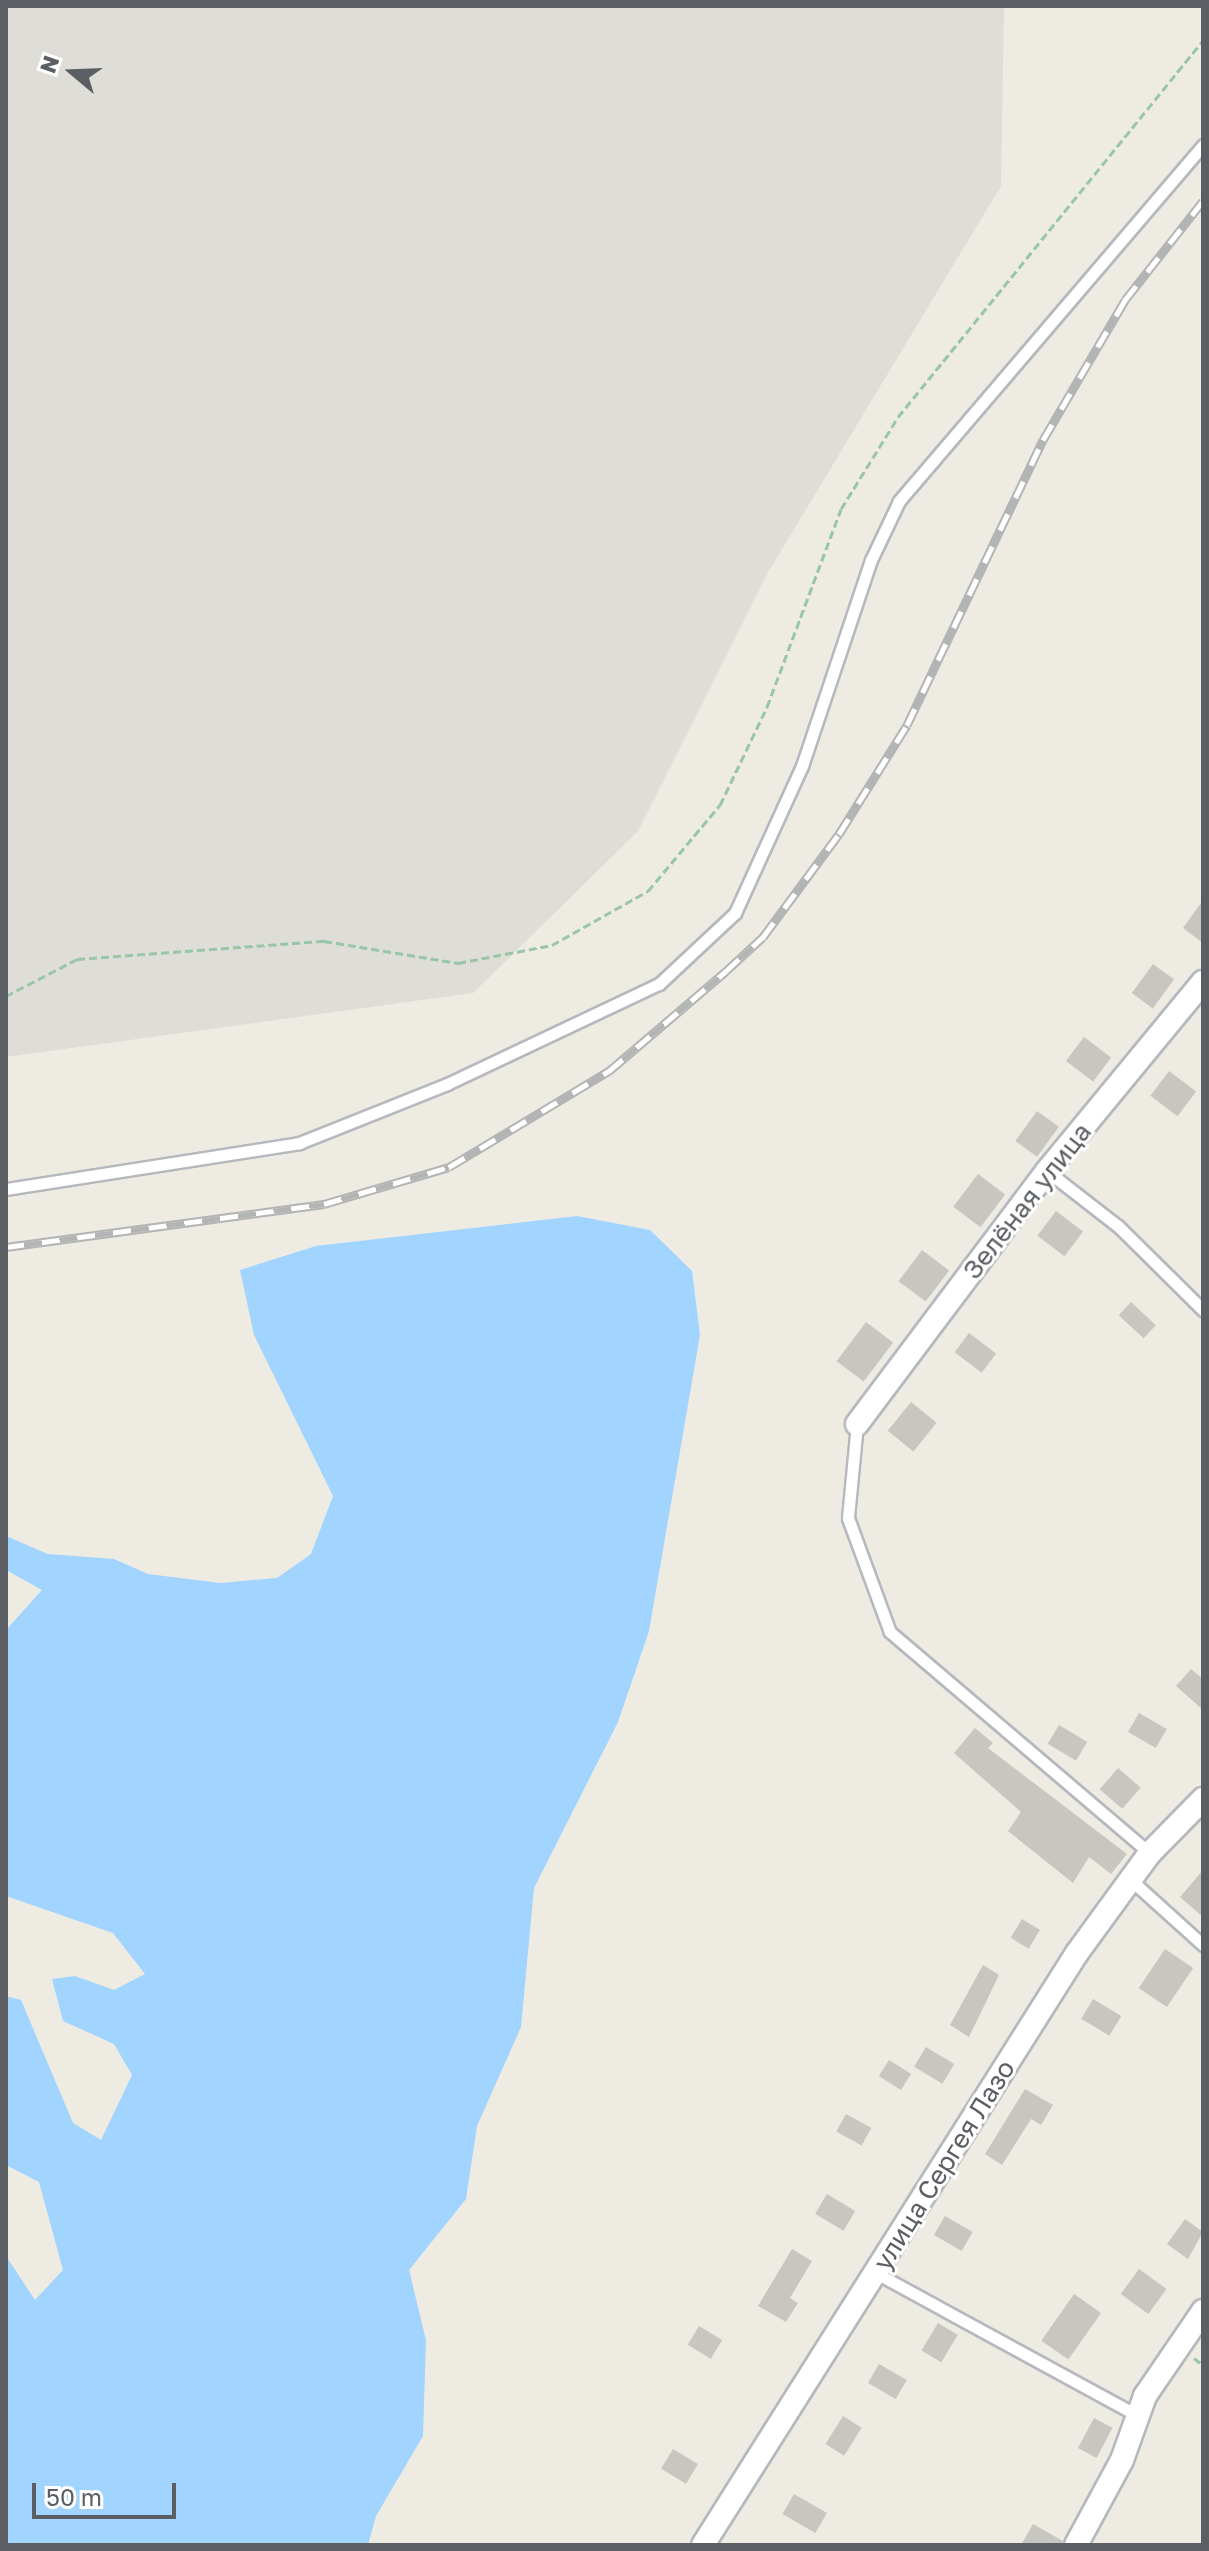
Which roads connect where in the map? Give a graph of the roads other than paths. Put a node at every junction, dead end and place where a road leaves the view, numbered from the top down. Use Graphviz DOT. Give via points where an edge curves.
graph roads {
  1 [pos="1203,145"];
  2 [pos="1203,982"];
  3 [pos="1047,1171"];
  4 [pos="6,1189"];
  5 [pos="1203,1310"];
  6 [pos="857,1424"];
  7 [pos="1203,1799"];
  8 [pos="1150,1853"];
  9 [pos="1131,1880"];
  10 [pos="1203,1945"];
  11 [pos="876,2273"];
  12 [pos="1203,2311"];
  13 [pos="1136,2415"];
  14 [pos="703,2545"];
  15 [pos="1076,2545"];
  1 -- 4 [label="lane" via="899,501 871,560 802,766 735,913 659,984 447,1084 299,1143"];
  2 -- 3 [label="street, Зелёная улица"];
  3 -- 5 [label="lane" via="1118,1226"];
  3 -- 6 [label="street, Зелёная улица"];
  6 -- 8 [label="lane" via="848,1518 890,1632"];
  7 -- 8 [label="street, улица Сергея Лазо"];
  8 -- 9 [label="street, улица Сергея Лазо"];
  9 -- 10 [label="lane"];
  9 -- 11 [label="street, улица Сергея Лазо"];
  11 -- 13 [label="lane"];
  11 -- 14 [label="street, улица Сергея Лазо"];
  12 -- 13 [label="street"];
  13 -- 15 [label="street"];
}
